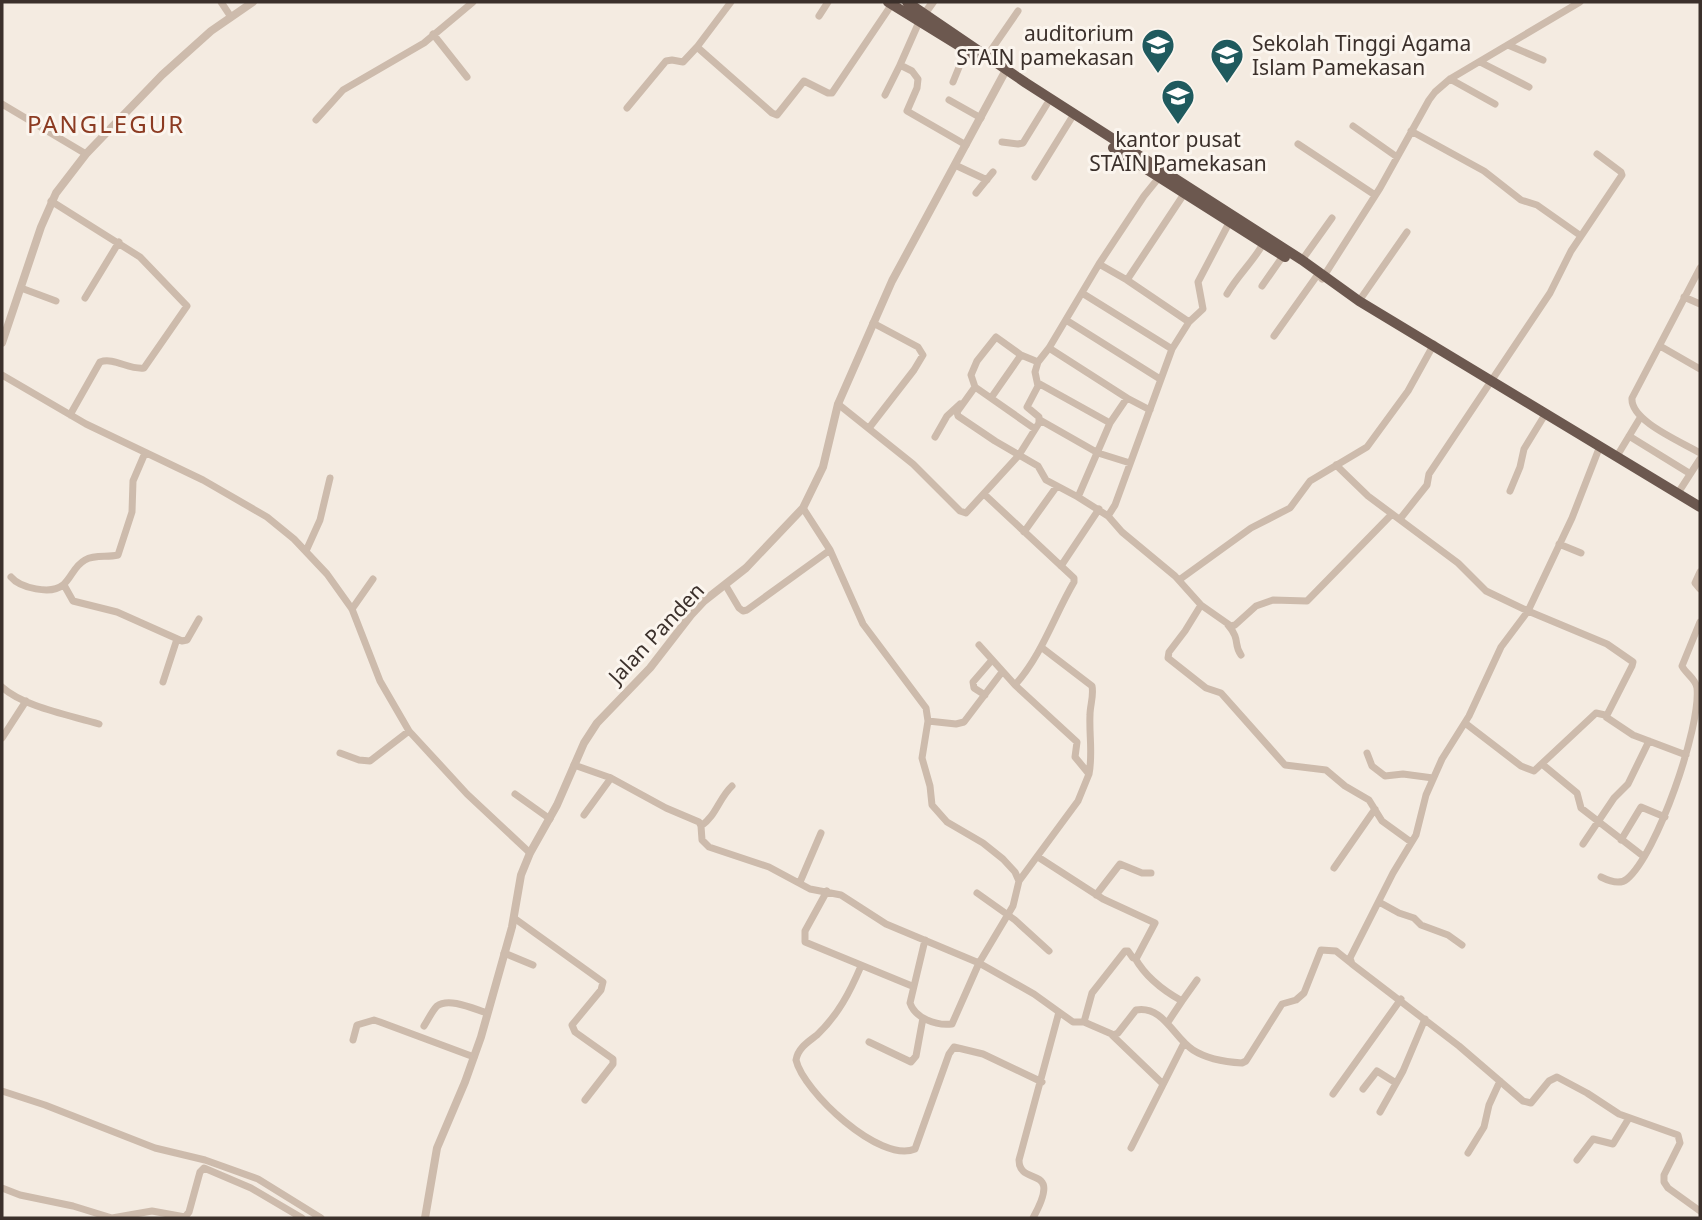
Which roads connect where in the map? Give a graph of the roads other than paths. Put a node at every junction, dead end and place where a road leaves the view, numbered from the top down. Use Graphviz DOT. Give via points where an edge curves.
graph roads {
  1 [pos="221,2"];
  2 [pos="253,2"];
  3 [pos="473,2"];
  4 [pos="731,2"];
  5 [pos="828,2"];
  6 [pos="907,2"];
  7 [pos="933,2"];
  8 [pos="1580,2"];
  9 [pos="890,3"];
  10 [pos="463,5"];
  11 [pos="1017,11"];
  12 [pos="232,16"];
  13 [pos="819,16"];
  14 [pos="922,18"];
  15 [pos="433,34"];
  16 [pos="1508,45"];
  17 [pos="697,47"];
  18 [pos="966,50"];
  19 [pos="987,56"];
  20 [pos="1543,60"];
  21 [pos="1480,62"];
  22 [pos="900,65"];
  23 [pos="1005,72"];
  24 [pos="467,77"];
  25 [pos="1450,79"];
  26 [pos="953,82"];
  27 [pos="1529,87"];
  28 [pos="885,95"];
  29 [pos="949,100"];
  30 [pos="2,104"];
  31 [pos="1047,104"];
  32 [pos="1495,104"];
  33 [pos="627,108"];
  34 [pos="1072,117"];
  35 [pos="981,118"];
  36 [pos="316,120"];
  37 [pos="1353,126"];
  38 [pos="1411,131"];
  39 [pos="1002,142"];
  40 [pos="1298,144"];
  41 [pos="966,145"];
  42 [pos="86,154"];
  43 [pos="1597,154"];
  44 [pos="1397,157"];
  45 [pos="955,165"];
  46 [pos="993,172"];
  47 [pos="1161,175"];
  48 [pos="1035,177"];
  49 [pos="987,180"];
  50 [pos="1186,191"];
  51 [pos="976,193"];
  52 [pos="1375,195"];
  53 [pos="51,201"];
  54 [pos="1332,218"];
  55 [pos="1229,223"];
  56 [pos="1407,232"];
  57 [pos="1581,236"];
  58 [pos="119,242"];
  59 [pos="1263,244"];
  60 [pos="1283,256"];
  61 [pos="1302,260"];
  62 [pos="1099,264"];
  63 [pos="1700,268"];
  64 [pos="1321,277"];
  65 [pos="1128,280"];
  66 [pos="1262,286"];
  67 [pos="21,288"];
  68 [pos="1082,293"];
  69 [pos="1227,294"];
  70 [pos="1684,297"];
  71 [pos="85,298"];
  72 [pos="1355,298"];
  73 [pos="56,301"];
  74 [pos="1700,304"];
  75 [pos="1066,320"];
  76 [pos="1189,322"];
  77 [pos="873,323"];
  78 [pos="1274,336"];
  79 [pos="2,343"];
  80 [pos="1434,344"];
  81 [pos="1660,346"];
  82 [pos="1049,348"];
  83 [pos="1172,349"];
  84 [pos="1021,355"];
  85 [pos="1038,362"];
  86 [pos="1700,369"];
  87 [pos="2,375"];
  88 [pos="1160,379"];
  89 [pos="1492,381"];
  90 [pos="1038,383"];
  91 [pos="975,387"];
  92 [pos="991,398"];
  93 [pos="1127,398"];
  94 [pos="964,402"];
  95 [pos="838,404"];
  96 [pos="1150,410"];
  97 [pos="1546,413"];
  98 [pos="70,415"];
  99 [pos="1640,418"];
  100 [pos="1040,420"];
  101 [pos="1110,423"];
  102 [pos="869,428"];
  103 [pos="1035,429"];
  104 [pos="1629,436"];
  105 [pos="935,437"];
  106 [pos="1600,446"];
  107 [pos="145,453"];
  108 [pos="1098,453"];
  109 [pos="1700,453"];
  110 [pos="1019,455"];
  111 [pos="1617,456"];
  112 [pos="1700,459"];
  113 [pos="1130,463"];
  114 [pos="1336,465"];
  115 [pos="1689,473"];
  116 [pos="330,478"];
  117 [pos="1056,486"];
  118 [pos="1510,491"];
  119 [pos="1678,493"];
  120 [pos="984,494"];
  121 [pos="1078,496"];
  122 [pos="1700,507"];
  123 [pos="803,509"];
  124 [pos="1099,509"];
  125 [pos="1392,513"];
  126 [pos="1108,516"];
  127 [pos="1400,519"];
  128 [pos="1024,531"];
  129 [pos="1559,544"];
  130 [pos="830,550"];
  131 [pos="306,551"];
  132 [pos="1581,554"];
  133 [pos="1061,566"];
  134 [pos="1700,572"];
  135 [pos="10,577"];
  136 [pos="373,579"];
  137 [pos="1179,580"];
  138 [pos="64,584"];
  139 [pos="726,586"];
  140 [pos="1700,589"];
  141 [pos="1201,605"];
  142 [pos="352,609"];
  143 [pos="1528,611"];
  144 [pos="199,619"];
  145 [pos="1700,622"];
  146 [pos="1227,624"];
  147 [pos="177,639"];
  148 [pos="979,645"];
  149 [pos="1041,647"];
  150 [pos="1241,655"];
  151 [pos="992,660"];
  152 [pos="1002,672"];
  153 [pos="163,682"];
  154 [pos="1015,685"];
  155 [pos="2,687"];
  156 [pos="985,695"];
  157 [pos="26,701"];
  158 [pos="1605,715"];
  159 [pos="928,721"];
  160 [pos="1465,723"];
  161 [pos="99,724"];
  162 [pos="409,731"];
  163 [pos="2,738"];
  164 [pos="1649,741"];
  165 [pos="340,753"];
  166 [pos="1367,753"];
  167 [pos="1686,755"];
  168 [pos="1542,764"];
  169 [pos="574,765"];
  170 [pos="1089,774"];
  171 [pos="611,778"];
  172 [pos="1433,778"];
  173 [pos="732,786"];
  174 [pos="515,794"];
  175 [pos="1375,809"];
  176 [pos="584,814"];
  177 [pos="1665,817"];
  178 [pos="550,819"];
  179 [pos="1598,823"];
  180 [pos="701,826"];
  181 [pos="821,832"];
  182 [pos="1621,840"];
  183 [pos="1411,842"];
  184 [pos="1583,844"];
  185 [pos="530,853"];
  186 [pos="1643,856"];
  187 [pos="1038,857"];
  188 [pos="1334,868"];
  189 [pos="1151,873"];
  190 [pos="1601,877"];
  191 [pos="1019,881"];
  192 [pos="800,882"];
  193 [pos="827,891"];
  194 [pos="977,893"];
  195 [pos="1096,895"];
  196 [pos="1379,902"];
  197 [pos="1009,915"];
  198 [pos="513,918"];
  199 [pos="925,940"];
  200 [pos="1462,945"];
  201 [pos="1049,951"];
  202 [pos="504,953"];
  203 [pos="1135,958"];
  204 [pos="979,963"];
  205 [pos="1352,964"];
  206 [pos="533,965"];
  207 [pos="861,966"];
  208 [pos="1197,980"];
  209 [pos="912,986"];
  210 [pos="1401,999"];
  211 [pos="1182,1001"];
  212 [pos="1059,1012"];
  213 [pos="487,1013"];
  214 [pos="923,1017"];
  215 [pos="1425,1019"];
  216 [pos="1084,1022"];
  217 [pos="1167,1022"];
  218 [pos="424,1026"];
  219 [pos="1112,1035"];
  220 [pos="353,1040"];
  221 [pos="869,1042"];
  222 [pos="1184,1043"];
  223 [pos="474,1057"];
  224 [pos="1500,1081"];
  225 [pos="1042,1082"];
  226 [pos="1163,1083"];
  227 [pos="1396,1083"];
  228 [pos="1363,1089"];
  229 [pos="2,1091"];
  230 [pos="1334,1094"];
  231 [pos="585,1100"];
  232 [pos="1380,1112"];
  233 [pos="1629,1118"];
  234 [pos="1130,1148"];
  235 [pos="1468,1153"];
  236 [pos="1577,1160"];
  237 [pos="2,1188"];
  238 [pos="1700,1211"];
  239 [pos="302,1218"];
  240 [pos="321,1218"];
  241 [pos="425,1218"];
  242 [pos="1033,1218"];
  1 -- 12 [label="street"];
  2 -- 12 [label="street"];
  3 -- 10 [label="street"];
  4 -- 17 [label="street"];
  5 -- 13 [label="street"];
  6 -- 14 [label="highway"];
  7 -- 14 [label="street"];
  8 -- 16 [label="street"];
  9 -- 14 [label="highway"];
  9 -- 17 [label="street" via="832,93 803,81 777,115"];
  10 -- 15 [label="street"];
  11 -- 19 [label="street"];
  12 -- 42 [label="street" via="171,67"];
  14 -- 18 [label="highway"];
  14 -- 19 [label="highway"];
  14 -- 22 [label="street"];
  15 -- 24 [label="street"];
  15 -- 36 [label="street" via="344,90"];
  16 -- 20 [label="street"];
  16 -- 21 [label="street"];
  17 -- 33 [label="street" via="683,62 666,61"];
  18 -- 23 [label="highway"];
  18 -- 26 [label="street"];
  19 -- 23 [label="highway"];
  21 -- 25 [label="street"];
  21 -- 27 [label="street"];
  22 -- 28 [label="street"];
  22 -- 41 [label="street" via="918,79 907,111"];
  23 -- 31 [label="highway"];
  23 -- 34 [label="highway"];
  23 -- 35 [label="street, Jalan Panden"];
  25 -- 32 [label="street"];
  25 -- 38 [label="street" via="1435,92"];
  29 -- 35 [label="street"];
  30 -- 42 [label="street"];
  31 -- 34 [label="highway"];
  31 -- 39 [label="street" via="1023,143"];
  34 -- 47 [label="highway"];
  34 -- 48 [label="street"];
  35 -- 41 [label="street, Jalan Panden"];
  37 -- 44 [label="street"];
  38 -- 44 [label="street"];
  38 -- 57 [label="street" via="1484,171"];
  40 -- 52 [label="street"];
  41 -- 45 [label="street, Jalan Panden"];
  42 -- 53 [label="street"];
  43 -- 57 [label="street" via="1622,175"];
  44 -- 52 [label="street"];
  45 -- 49 [label="street"];
  45 -- 77 [label="street, Jalan Panden"];
  46 -- 49 [label="street"];
  47 -- 50 [label="highway"];
  47 -- 62 [label="street"];
  49 -- 51 [label="street"];
  50 -- 55 [label="highway"];
  50 -- 61 [label="highway"];
  50 -- 65 [label="street"];
  52 -- 64 [label="street"];
  53 -- 58 [label="street"];
  53 -- 67 [label="street"];
  54 -- 61 [label="street"];
  55 -- 59 [label="highway"];
  55 -- 76 [label="street" via="1198,282 1203,309"];
  56 -- 72 [label="street"];
  57 -- 89 [label="street"];
  58 -- 71 [label="street"];
  58 -- 98 [label="street" via="147,264 187,308 144,368 100,362"];
  59 -- 60 [label="highway"];
  59 -- 69 [label="street"];
  60 -- 64 [label="highway"];
  60 -- 66 [label="street"];
  61 -- 64 [label="highway"];
  62 -- 65 [label="street"];
  62 -- 68 [label="street"];
  63 -- 70 [label="street"];
  64 -- 72 [label="highway"];
  64 -- 78 [label="street"];
  65 -- 76 [label="street"];
  67 -- 73 [label="street"];
  67 -- 79 [label="street"];
  68 -- 75 [label="street"];
  68 -- 83 [label="street"];
  70 -- 74 [label="street"];
  70 -- 81 [label="street"];
  72 -- 80 [label="highway"];
  75 -- 82 [label="street"];
  75 -- 88 [label="street"];
  76 -- 83 [label="street"];
  77 -- 95 [label="street, Jalan Panden"];
  77 -- 102 [label="street" via="918,347 923,355"];
  80 -- 89 [label="highway"];
  80 -- 114 [label="street" via="1408,391 1367,447"];
  81 -- 86 [label="street"];
  81 -- 99 [label="street" via="1632,398"];
  82 -- 85 [label="street"];
  82 -- 93 [label="street"];
  83 -- 88 [label="street"];
  84 -- 85 [label="street"];
  84 -- 91 [label="street" via="996,337 971,372"];
  84 -- 92 [label="street"];
  85 -- 90 [label="street"];
  87 -- 98 [label="street"];
  88 -- 96 [label="street"];
  89 -- 97 [label="highway"];
  89 -- 127 [label="street" via="1429,474 1427,485"];
  90 -- 100 [label="street" via="1027,407"];
  90 -- 101 [label="street"];
  91 -- 92 [label="street"];
  91 -- 94 [label="street"];
  92 -- 103 [label="street"];
  93 -- 96 [label="street"];
  93 -- 101 [label="street"];
  94 -- 105 [label="street" via="954,408"];
  94 -- 110 [label="street" via="958,416"];
  95 -- 102 [label="street"];
  95 -- 123 [label="street, Jalan Panden" via="822,467"];
  96 -- 113 [label="street"];
  97 -- 106 [label="highway"];
  97 -- 118 [label="street" via="1524,449"];
  98 -- 107 [label="street"];
  99 -- 104 [label="street"];
  99 -- 109 [label="street"];
  100 -- 103 [label="street"];
  100 -- 108 [label="street"];
  101 -- 108 [label="street"];
  102 -- 120 [label="street" via="962,513"];
  103 -- 110 [label="street"];
  104 -- 111 [label="street"];
  104 -- 115 [label="street"];
  106 -- 111 [label="highway"];
  106 -- 129 [label="street"];
  107 -- 131 [label="street" via="267,517"];
  107 -- 138 [label="street" via="133,481 132,512 119,554 87,559"];
  108 -- 113 [label="street"];
  108 -- 121 [label="street"];
  110 -- 117 [label="street" via="1040,468 1045,480"];
  110 -- 120 [label="street"];
  111 -- 119 [label="highway"];
  112 -- 115 [label="street"];
  113 -- 126 [label="street"];
  114 -- 125 [label="street"];
  114 -- 137 [label="street" via="1306,485 1290,508 1251,528"];
  115 -- 119 [label="street"];
  116 -- 131 [label="street" via="320,520"];
  117 -- 121 [label="street"];
  117 -- 128 [label="street"];
  119 -- 122 [label="highway"];
  120 -- 128 [label="street"];
  121 -- 124 [label="street"];
  123 -- 130 [label="street"];
  123 -- 139 [label="street, Jalan Panden"];
  124 -- 126 [label="street"];
  124 -- 133 [label="street"];
  125 -- 127 [label="street"];
  125 -- 146 [label="street" via="1307,601 1273,600 1256,606 1235,625"];
  126 -- 137 [label="street"];
  127 -- 143 [label="street" via="1486,590"];
  128 -- 133 [label="street"];
  129 -- 132 [label="street"];
  129 -- 143 [label="street"];
  130 -- 139 [label="street" via="747,610 739,608"];
  130 -- 159 [label="street" via="863,624 924,705"];
  131 -- 142 [label="street"];
  133 -- 149 [label="street" via="1074,582"];
  134 -- 140 [label="street" via="1695,583"];
  135 -- 138 [label="street" via="38,588"];
  136 -- 142 [label="street"];
  137 -- 141 [label="street"];
  138 -- 147 [label="street" via="73,601 117,612"];
  139 -- 169 [label="street, Jalan Panden" via="704,601 641,678 609,709 589,733"];
  141 -- 146 [label="street"];
  141 -- 175 [label="street" via="1168,658 1206,688 1222,693 1285,765 1326,770"];
  142 -- 162 [label="street" via="380,681"];
  143 -- 158 [label="street" via="1607,644 1632,660"];
  143 -- 160 [label="street" via="1501,647"];
  144 -- 147 [label="street" via="185,641"];
  145 -- 167 [label="street" via="1682,666 1697,688"];
  146 -- 150 [label="street" via="1237,636"];
  147 -- 153 [label="street"];
  148 -- 151 [label="street"];
  149 -- 154 [label="street"];
  149 -- 170 [label="street" via="1092,686"];
  151 -- 152 [label="street"];
  151 -- 156 [label="street" via="973,682"];
  152 -- 154 [label="street"];
  152 -- 156 [label="street"];
  154 -- 170 [label="street" via="1077,742 1075,757"];
  155 -- 157 [label="street"];
  156 -- 159 [label="street" via="960,723"];
  157 -- 161 [label="street"];
  157 -- 163 [label="street"];
  158 -- 164 [label="street"];
  158 -- 168 [label="street" via="1596,713"];
  159 -- 191 [label="street" via="922,758 932,805 947,821 1003,859"];
  160 -- 168 [label="street" via="1528,770 1537,770"];
  160 -- 172 [label="street"];
  162 -- 165 [label="street" via="370,761"];
  162 -- 185 [label="street"];
  164 -- 167 [label="street"];
  164 -- 179 [label="street" via="1628,784"];
  166 -- 172 [label="street" via="1372,766 1385,776"];
  167 -- 177 [label="street"];
  168 -- 179 [label="street" via="1577,793 1580,807"];
  169 -- 171 [label="street"];
  169 -- 178 [label="street, Jalan Panden"];
  170 -- 187 [label="street" via="1078,801"];
  171 -- 176 [label="street"];
  171 -- 180 [label="street"];
  172 -- 183 [label="street"];
  173 -- 180 [label="street"];
  174 -- 178 [label="street"];
  175 -- 183 [label="street" via="1382,821"];
  175 -- 188 [label="street"];
  177 -- 182 [label="street" via="1641,807"];
  177 -- 186 [label="street"];
  178 -- 185 [label="street, Jalan Panden"];
  179 -- 182 [label="street"];
  179 -- 184 [label="street"];
  180 -- 192 [label="street" via="702,841 709,847"];
  181 -- 192 [label="street"];
  182 -- 186 [label="street"];
  183 -- 196 [label="street"];
  185 -- 198 [label="street, Jalan Panden"];
  186 -- 190 [label="street" via="1623,881"];
  187 -- 191 [label="street"];
  187 -- 195 [label="street"];
  189 -- 195 [label="street" via="1120,864"];
  191 -- 197 [label="street"];
  192 -- 193 [label="street"];
  193 -- 199 [label="street"];
  193 -- 207 [label="street" via="803,940"];
  194 -- 197 [label="street"];
  195 -- 203 [label="street" via="1154,921"];
  196 -- 200 [label="street"];
  196 -- 205 [label="street" via="1352,952"];
  197 -- 201 [label="street"];
  197 -- 204 [label="street"];
  198 -- 202 [label="street, Jalan Panden"];
  198 -- 231 [label="street" via="603,982 572,1025 613,1059"];
  199 -- 204 [label="street"];
  199 -- 209 [label="street"];
  202 -- 206 [label="street"];
  202 -- 213 [label="street, Jalan Panden"];
  203 -- 211 [label="street" via="1160,987"];
  203 -- 216 [label="street" via="1123,952 1092,993"];
  204 -- 212 [label="street"];
  204 -- 214 [label="street" via="952,1024"];
  205 -- 210 [label="street"];
  205 -- 222 [label="street" via="1332,950 1321,950 1304,993 1282,1004 1244,1063 1207,1056"];
  207 -- 209 [label="street"];
  207 -- 225 [label="street" via="847,999 796,1060 821,1098 863,1137 904,1151 915,1149 954,1047 983,1054"];
  208 -- 211 [label="street"];
  209 -- 214 [label="street" via="911,1008"];
  210 -- 215 [label="street"];
  210 -- 230 [label="street"];
  211 -- 217 [label="street"];
  212 -- 216 [label="street" via="1073,1022"];
  212 -- 225 [label="street"];
  213 -- 218 [label="street" via="443,1004"];
  213 -- 223 [label="street, Jalan Panden"];
  214 -- 221 [label="street" via="911,1062"];
  215 -- 224 [label="street"];
  215 -- 227 [label="street"];
  216 -- 219 [label="street"];
  217 -- 219 [label="street" via="1137,1009"];
  217 -- 222 [label="street"];
  219 -- 226 [label="street"];
  220 -- 223 [label="street" via="357,1025 376,1021"];
  222 -- 226 [label="street"];
  223 -- 241 [label="street, Jalan Panden" via="437,1148"];
  224 -- 233 [label="street" via="1528,1103 1557,1077"];
  224 -- 235 [label="street" via="1485,1127"];
  225 -- 242 [label="street" via="1019,1160 1021,1171 1044,1184 1043,1199"];
  226 -- 234 [label="street"];
  227 -- 228 [label="street" via="1377,1071"];
  227 -- 232 [label="street"];
  229 -- 240 [label="street" via="155,1148 258,1179"];
  233 -- 236 [label="street" via="1613,1144 1593,1139"];
  233 -- 238 [label="street" via="1680,1137 1664,1182"];
  237 -- 239 [label="street" via="113,1218 152,1211 185,1217 204,1168 251,1188"];
}
